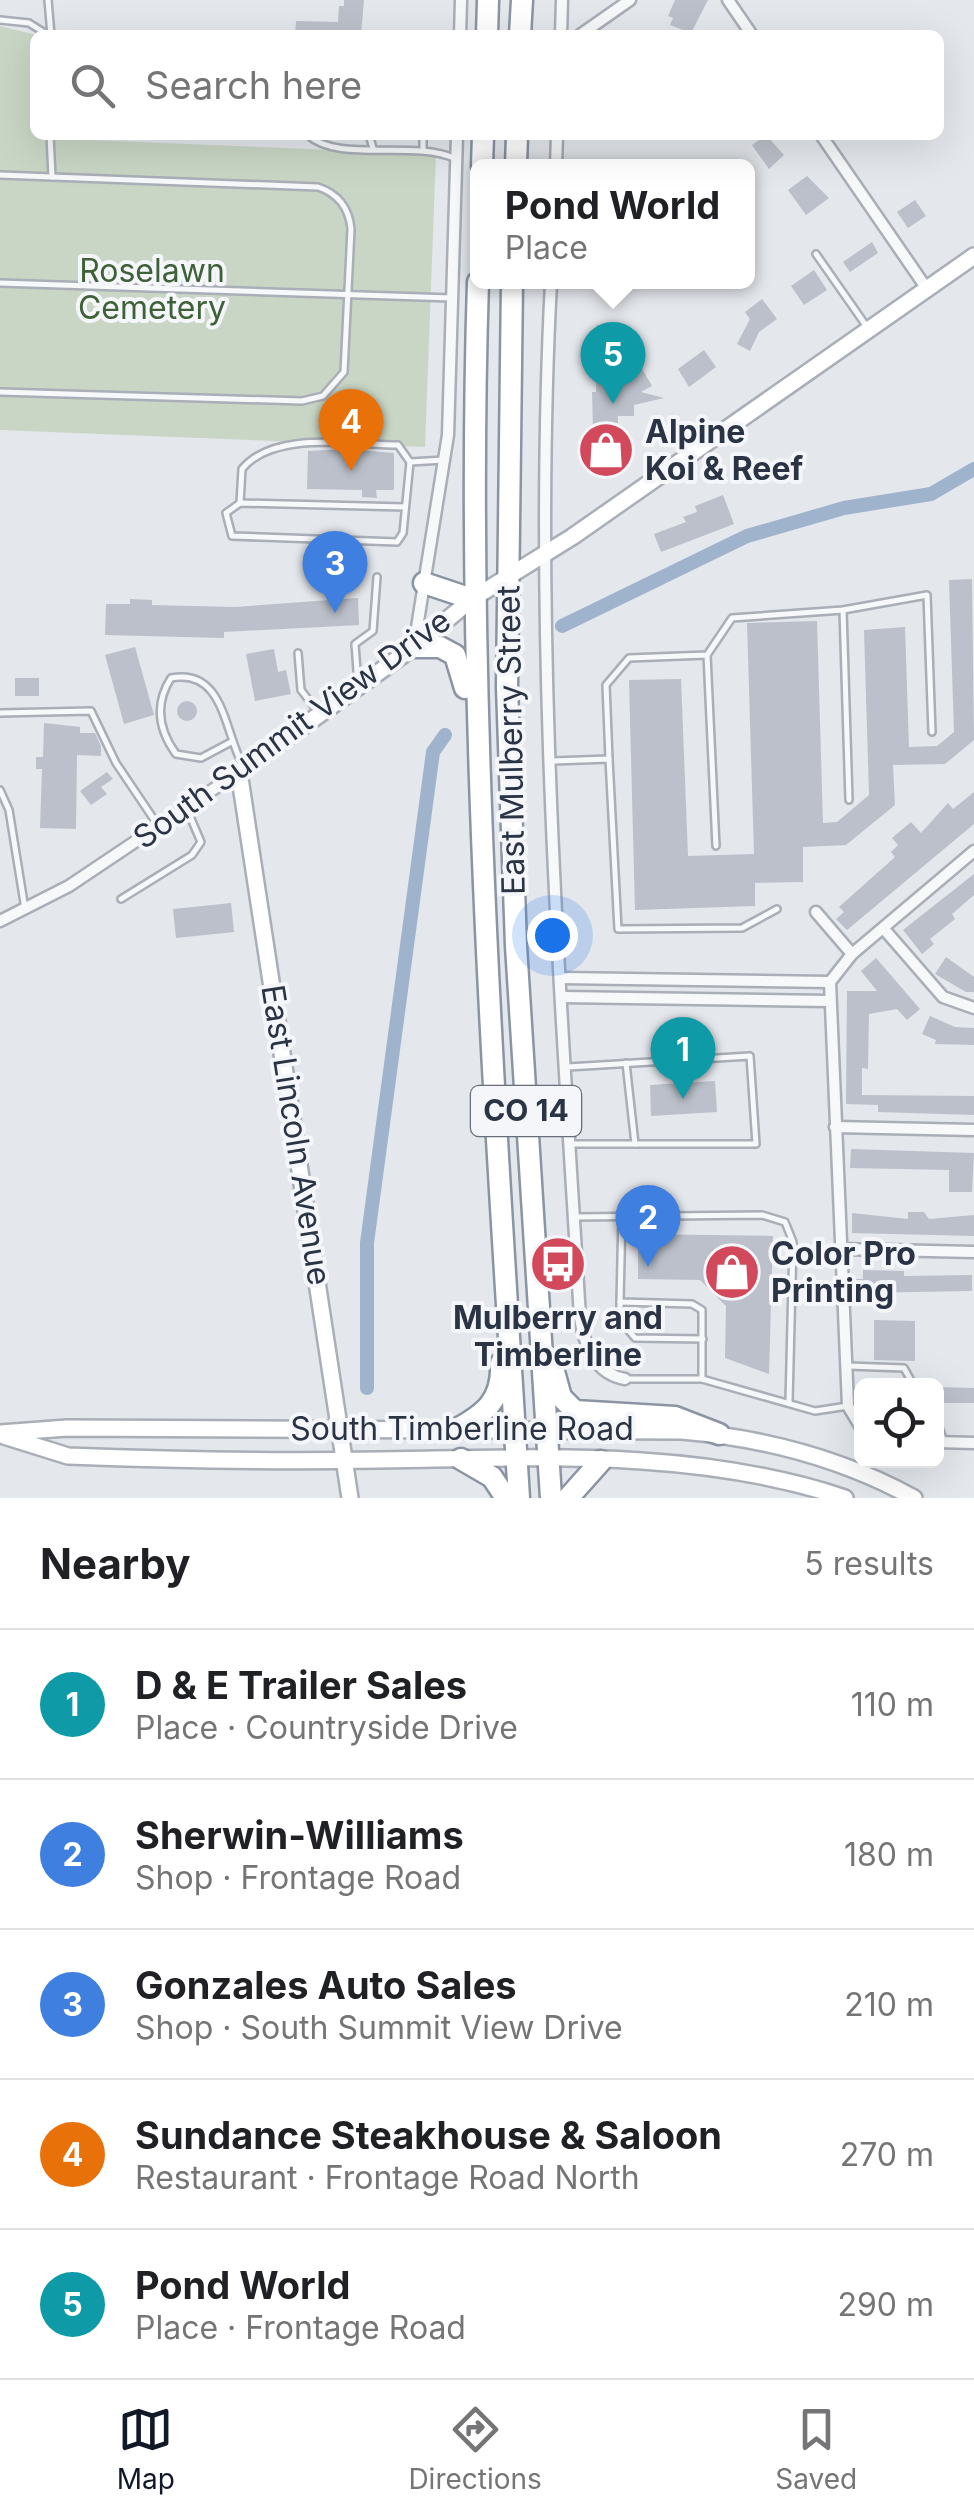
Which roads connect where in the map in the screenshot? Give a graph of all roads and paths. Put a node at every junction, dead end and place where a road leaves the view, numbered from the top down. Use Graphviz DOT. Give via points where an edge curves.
graph roads {
  1 [pos="48,0"];
  2 [pos="462,0"];
  3 [pos="488,0"];
  4 [pos="522,0"];
  5 [pos="562,0"];
  6 [pos="630,0"];
  7 [pos="728,0"];
  8 [pos="0,20"];
  9 [pos="41,30"];
  10 [pos="50,30"];
  11 [pos="460,30"];
  12 [pos="487,30"];
  13 [pos="520,30"];
  14 [pos="561,30"];
  15 [pos="587,30"];
  16 [pos="749,30"];
  17 [pos="50,140"];
  18 [pos="316,140"];
  19 [pos="371,140"];
  20 [pos="423,140"];
  21 [pos="457,140"];
  22 [pos="824,140"];
  23 [pos="373,148"];
  24 [pos="422,149"];
  25 [pos="456,159"];
  26 [pos="0,175"];
  27 [pos="52,177"];
  28 [pos="816,254"];
  29 [pos="974,256"];
  30 [pos="0,283"];
  31 [pos="927,288"];
  32 [pos="478,289"];
  33 [pos="512,289"];
  34 [pos="552,289"];
  35 [pos="348,295"];
  36 [pos="452,298"];
  37 [pos="869,329"];
  38 [pos="0,392"];
  39 [pos="444,460"];
  40 [pos="410,462"];
  41 [pos="240,503"];
  42 [pos="405,507"];
  43 [pos="546,552"];
  44 [pos="377,577"];
  45 [pos="506,579"];
  46 [pos="424,583"];
  47 [pos="472,599"];
  48 [pos="843,610"];
  49 [pos="414,648"];
  50 [pos="298,652"];
  51 [pos="707,655"];
  52 [pos="358,687"];
  53 [pos="0,713"];
  54 [pos="320,714"];
  55 [pos="932,732"];
  56 [pos="233,741"];
  57 [pos="609,759"];
  58 [pos="550,761"];
  59 [pos="242,770"];
  60 [pos="478,770"];
  61 [pos="0,790"];
  62 [pos="849,800"];
  63 [pos="186,807"];
  64 [pos="158,826"];
  65 [pos="716,846"];
  66 [pos="974,851"];
  67 [pos="121,899"];
  68 [pos="777,909"];
  69 [pos="25,911"];
  70 [pos="816,912"];
  71 [pos="0,921"];
  72 [pos="884,929"];
  73 [pos="852,954"];
  74 [pos="561,978"];
  75 [pos="830,982"];
  76 [pos="562,997"];
  77 [pos="829,1001"];
  78 [pos="974,1008"];
  79 [pos="626,1063"];
  80 [pos="565,1067"];
  81 [pos="494,1087"];
  82 [pos="834,1127"];
  83 [pos="974,1130"];
  84 [pos="528,1134"];
  85 [pos="570,1144"];
  86 [pos="635,1144"];
  87 [pos="622,1215"];
  88 [pos="574,1217"];
  89 [pos="839,1249"];
  90 [pos="974,1252"];
  91 [pos="620,1302"];
  92 [pos="703,1340"];
  93 [pos="845,1366"];
  94 [pos="911,1378"];
  95 [pos="625,1379"];
  96 [pos="702,1379"];
  97 [pos="789,1402"];
  98 [pos="848,1406"];
  99 [pos="854,1416"];
  100 [pos="340,1428"];
  101 [pos="454,1430"];
  102 [pos="516,1430"];
  103 [pos="547,1430"];
  104 [pos="0,1434"];
  105 [pos="719,1434"];
  106 [pos="944,1442"];
  107 [pos="974,1443"];
  108 [pos="462,1459"];
  109 [pos="344,1460"];
  110 [pos="517,1460"];
  111 [pos="549,1460"];
  112 [pos="602,1461"];
  113 [pos="350,1498"];
  114 [pos="506,1498"];
  115 [pos="519,1498"];
  116 [pos="551,1498"];
  117 [pos="568,1498"];
  118 [pos="845,1498"];
  119 [pos="914,1498"];
  1 -- 10 [label="lane"];
  2 -- 11 [label="street"];
  3 -- 12 [label="highway"];
  4 -- 13 [label="highway"];
  5 -- 14 [label="street"];
  6 -- 15 [label="street"];
  7 -- 16 [label="street"];
  8 -- 9 [label="lane"];
  17 -- 27 [label="lane"];
  18 -- 23 [label="lane" via="328,147"];
  19 -- 23 [label="lane"];
  20 -- 24 [label="lane"];
  21 -- 25 [label="street"];
  22 -- 31 [label="street"];
  23 -- 24 [label="lane"];
  24 -- 25 [label="lane"];
  25 -- 36 [label="street"];
  26 -- 27 [label="lane"];
  27 -- 35 [label="lane" via="329,191 350,217"];
  28 -- 37 [label="lane"];
  29 -- 31 [label="main road, South Summit View Drive"];
  30 -- 35 [label="lane"];
  31 -- 37 [label="main road, South Summit View Drive"];
  32 -- 47 [label="highway, East Mulberry Street / CO 14"];
  33 -- 45 [label="highway, East Mulberry Street / CO 14"];
  34 -- 43 [label="street"];
  35 -- 36 [label="lane"];
  35 -- 38 [label="lane" via="344,372 332,390 313,400"];
  36 -- 39 [label="street"];
  37 -- 43 [label="main road, South Summit View Drive"];
  39 -- 40 [label="lane"];
  39 -- 46 [label="street"];
  40 -- 41 [label="lane" via="398,444 298,444 258,454 242,469"];
  40 -- 42 [label="lane"];
  41 -- 42 [label="lane"];
  41 -- 42 [label="lane" via="226,512 232,536 396,542"];
  43 -- 45 [label="main road, South Summit View Drive"];
  43 -- 58 [label="street"];
  44 -- 52 [label="lane" via="372,630 355,644"];
  45 -- 47 [label="main road, South Summit View Drive"];
  45 -- 84 [label="highway, East Mulberry Street / CO 14"];
  46 -- 47 [label="highway"];
  46 -- 49 [label="street"];
  47 -- 49 [label="main road, South Summit View Drive"];
  47 -- 60 [label="highway, East Mulberry Street / CO 14"];
  48 -- 51 [label="lane" via="732,618"];
  48 -- 55 [label="lane" via="927,595"];
  48 -- 62 [label="lane"];
  49 -- 52 [label="main road, South Summit View Drive"];
  49 -- 60 [label="highway" via="449,650 460,663"];
  50 -- 54 [label="lane" via="301,690"];
  51 -- 57 [label="lane" via="629,658 606,685"];
  51 -- 65 [label="lane"];
  52 -- 54 [label="main road, South Summit View Drive"];
  53 -- 64 [label="lane" via="91,712"];
  54 -- 59 [label="main road, South Summit View Drive"];
  56 -- 56 [label="lane" via="212,689 195,677 171,678 160,696 162,727 176,754 201,758"];
  56 -- 59 [label="lane"];
  57 -- 58 [label="lane"];
  57 -- 68 [label="lane" via="618,928 742,928"];
  58 -- 74 [label="street"];
  59 -- 63 [label="street, South Summit View Drive"];
  59 -- 100 [label="main road, East Lincoln Avenue"];
  60 -- 81 [label="highway, East Mulberry Street / CO 14"];
  61 -- 69 [label="lane"];
  63 -- 64 [label="street, South Summit View Drive"];
  63 -- 67 [label="lane" via="202,842"];
  64 -- 69 [label="street, South Summit View Drive"];
  66 -- 72 [label="street"];
  69 -- 71 [label="street, South Summit View Drive"];
  70 -- 73 [label="street"];
  72 -- 73 [label="street"];
  72 -- 78 [label="street" via="944,997"];
  73 -- 75 [label="street"];
  74 -- 75 [label="street"];
  74 -- 76 [label="street"];
  75 -- 77 [label="street"];
  76 -- 77 [label="street"];
  76 -- 80 [label="street"];
  77 -- 82 [label="street"];
  79 -- 80 [label="lane"];
  79 -- 86 [label="lane"];
  79 -- 86 [label="lane" via="750,1056 756,1144"];
  80 -- 85 [label="street"];
  81 -- 101 [label="highway" via="487,1132 502,1372 492,1405"];
  81 -- 102 [label="highway, East Mulberry Street / CO 14"];
  82 -- 83 [label="street"];
  82 -- 89 [label="street"];
  84 -- 103 [label="highway, East Mulberry Street / CO 14"];
  84 -- 105 [label="highway" via="561,1397 582,1413 674,1417"];
  85 -- 86 [label="lane"];
  85 -- 88 [label="street"];
  87 -- 88 [label="lane"];
  87 -- 91 [label="lane"];
  87 -- 97 [label="lane" via="762,1215 789,1226"];
  88 -- 95 [label="street" via="583,1334 596,1362"];
  89 -- 90 [label="street"];
  89 -- 93 [label="street"];
  91 -- 92 [label="lane" via="620,1320 635,1338"];
  91 -- 92 [label="lane" via="696,1305 704,1316"];
  92 -- 96 [label="lane"];
  93 -- 94 [label="lane" via="900,1366"];
  93 -- 98 [label="street"];
  95 -- 96 [label="lane"];
  96 -- 97 [label="lane"];
  97 -- 98 [label="lane" via="814,1411"];
  98 -- 99 [label="street"];
  100 -- 101 [label="main road, South Timberline Road"];
  100 -- 104 [label="main road, South Timberline Road"];
  100 -- 109 [label="main road, East Lincoln Avenue"];
  101 -- 102 [label="main road, South Timberline Road"];
  102 -- 103 [label="main road, South Timberline Road"];
  102 -- 110 [label="highway, East Mulberry Street / CO 14"];
  103 -- 105 [label="main road, South Timberline Road"];
  103 -- 111 [label="highway, East Mulberry Street / CO 14"];
  104 -- 109 [label="main road, South Timberline Road" via="68,1456"];
  105 -- 119 [label="main road, South Timberline Road" via="827,1460"];
  106 -- 107 [label="street"];
  108 -- 109 [label="main road, South Timberline Road"];
  108 -- 110 [label="main road, South Timberline Road"];
  108 -- 114 [label="highway" via="492,1478"];
  109 -- 113 [label="main road, East Lincoln Avenue"];
  110 -- 111 [label="main road, South Timberline Road"];
  110 -- 115 [label="highway, East Mulberry Street / CO 14"];
  111 -- 112 [label="main road, South Timberline Road"];
  111 -- 116 [label="highway, East Mulberry Street / CO 14"];
  112 -- 117 [label="highway"];
  112 -- 118 [label="main road, South Timberline Road" via="728,1468"];
}
